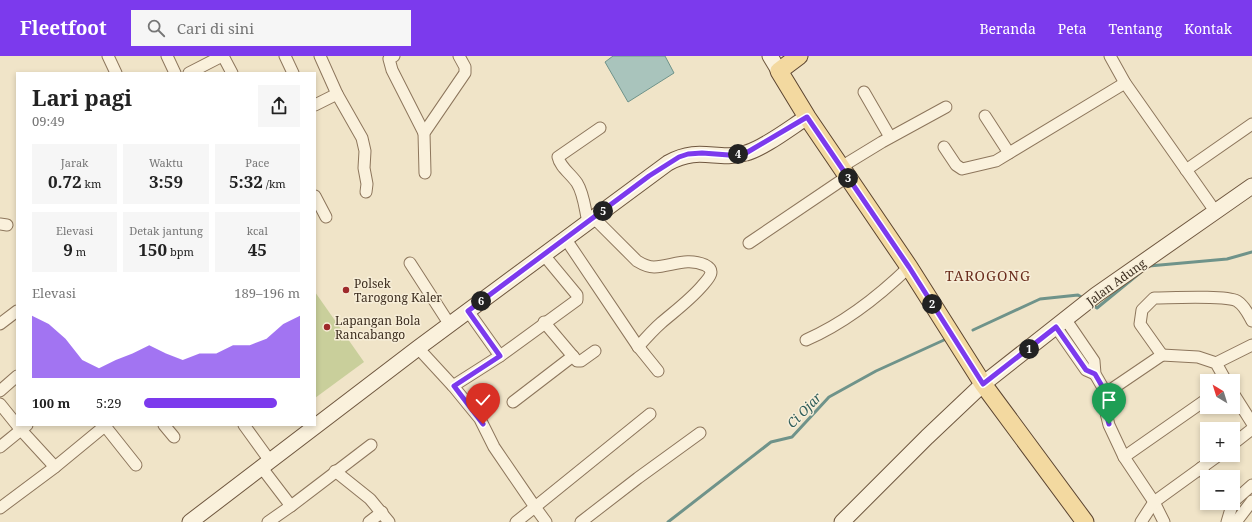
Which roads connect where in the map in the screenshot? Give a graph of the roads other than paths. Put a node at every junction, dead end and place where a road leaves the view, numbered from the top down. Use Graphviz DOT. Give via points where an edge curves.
graph roads {
  1 [pos="108,56"];
  2 [pos="167,56"];
  3 [pos="222,56"];
  4 [pos="285,56"];
  5 [pos="320,56"];
  6 [pos="394,56"];
  7 [pos="459,56"];
  8 [pos="770,56"];
  9 [pos="799,56"];
  10 [pos="1110,56"];
  11 [pos="779,71"];
  12 [pos="116,72"];
  13 [pos="174,72"];
  14 [pos="191,72"];
  15 [pos="231,72"];
  16 [pos="293,72"];
  17 [pos="1125,82"];
  18 [pos="864,92"];
  19 [pos="337,94"];
  20 [pos="316,104"];
  21 [pos="946,107"];
  22 [pos="985,116"];
  23 [pos="807,117"];
  24 [pos="1252,124"];
  25 [pos="600,128"];
  26 [pos="424,133"];
  27 [pos="890,137"];
  28 [pos="944,147"];
  29 [pos="1009,153"];
  30 [pos="1186,170"];
  31 [pos="844,172"];
  32 [pos="425,173"];
  33 [pos="1252,186"];
  34 [pos="366,192"];
  35 [pos="316,198"];
  36 [pos="1215,211"];
  37 [pos="326,217"];
  38 [pos="591,220"];
  39 [pos="565,238"];
  40 [pos="749,243"];
  41 [pos="543,254"];
  42 [pos="410,263"];
  43 [pos="909,267"];
  44 [pos="468,311"];
  45 [pos="16,312"];
  46 [pos="1252,321"];
  47 [pos="544,322"];
  48 [pos="0,324"];
  49 [pos="1061,324"];
  50 [pos="450,325"];
  51 [pos="806,340"];
  52 [pos="1252,345"];
  53 [pos="638,347"];
  54 [pos="418,348"];
  55 [pos="595,351"];
  56 [pos="500,356"];
  57 [pos="573,356"];
  58 [pos="1162,356"];
  59 [pos="1216,363"];
  60 [pos="658,371"];
  61 [pos="1222,374"];
  62 [pos="16,377"];
  63 [pos="983,384"];
  64 [pos="454,386"];
  65 [pos="0,391"];
  66 [pos="1106,393"];
  67 [pos="513,402"];
  68 [pos="0,404"];
  69 [pos="1240,404"];
  70 [pos="1200,405"];
  71 [pos="650,414"];
  72 [pos="16,420"];
  73 [pos="1252,423"];
  74 [pos="104,426"];
  75 [pos="106,426"];
  76 [pos="165,426"];
  77 [pos="245,426"];
  78 [pos="24,428"];
  79 [pos="1252,429"];
  80 [pos="700,433"];
  81 [pos="174,437"];
  82 [pos="1240,438"];
  83 [pos="371,445"];
  84 [pos="0,447"];
  85 [pos="1124,457"];
  86 [pos="1213,462"];
  87 [pos="136,465"];
  88 [pos="266,465"];
  89 [pos="55,467"];
  90 [pos="1206,470"];
  91 [pos="335,471"];
  92 [pos="1200,475"];
  93 [pos="1252,485"];
  94 [pos="1252,501"];
  95 [pos="1154,502"];
  96 [pos="291,506"];
  97 [pos="535,507"];
  98 [pos="0,508"];
  99 [pos="382,512"];
  100 [pos="1231,519"];
  101 [pos="190,522"];
  102 [pos="268,522"];
  103 [pos="369,522"];
  104 [pos="389,522"];
  105 [pos="516,522"];
  106 [pos="546,522"];
  107 [pos="581,522"];
  108 [pos="842,522"];
  109 [pos="1085,522"];
  110 [pos="1141,522"];
  111 [pos="1164,522"];
  1 -- 12 [label="street"];
  2 -- 13 [label="street"];
  3 -- 14 [label="street"];
  3 -- 15 [label="street"];
  4 -- 16 [label="street"];
  5 -- 19 [label="street"];
  6 -- 26 [label="street" via="389,59 392,70"];
  7 -- 26 [label="street" via="465,73"];
  8 -- 11 [label="street"];
  9 -- 11 [label="main road"];
  10 -- 17 [label="street"];
  11 -- 23 [label="main road"];
  17 -- 29 [label="street"];
  17 -- 30 [label="street"];
  18 -- 27 [label="street"];
  19 -- 20 [label="street"];
  19 -- 34 [label="street" via="362,138 365,151"];
  21 -- 27 [label="street"];
  22 -- 29 [label="street"];
  23 -- 31 [label="main road"];
  23 -- 38 [label="street" via="746,153 702,153 679,157"];
  24 -- 30 [label="street"];
  25 -- 38 [label="street" via="558,157 577,182"];
  26 -- 32 [label="street"];
  27 -- 31 [label="street"];
  28 -- 29 [label="street" via="956,165 962,169 996,160"];
  30 -- 36 [label="street"];
  31 -- 40 [label="street"];
  31 -- 43 [label="main road"];
  33 -- 36 [label="street, Jalan Adung"];
  35 -- 37 [label="street"];
  36 -- 49 [label="street, Jalan Adung" via="1096,295"];
  38 -- 39 [label="street"];
  38 -- 53 [label="street" via="645,266 655,267 684,261 698,262 711,270 710,277 700,289 660,323"];
  39 -- 41 [label="street"];
  39 -- 53 [label="street"];
  41 -- 44 [label="street"];
  41 -- 47 [label="street" via="578,297 575,302"];
  42 -- 50 [label="street"];
  43 -- 51 [label="street" via="873,300 827,330"];
  43 -- 63 [label="main road"];
  44 -- 50 [label="street"];
  44 -- 56 [label="street"];
  45 -- 48 [label="street"];
  46 -- 58 [label="street" via="1245,309 1235,300 1154,298 1142,310 1140,324"];
  47 -- 56 [label="street"];
  47 -- 57 [label="street"];
  49 -- 63 [label="street, Jalan Adung"];
  49 -- 66 [label="street" via="1094,361 1095,374"];
  50 -- 54 [label="street"];
  52 -- 59 [label="street"];
  53 -- 60 [label="street"];
  54 -- 64 [label="street"];
  54 -- 88 [label="street"];
  55 -- 57 [label="street" via="581,361"];
  56 -- 64 [label="street"];
  57 -- 67 [label="street"];
  58 -- 59 [label="street" via="1198,357"];
  58 -- 66 [label="street"];
  59 -- 61 [label="street"];
  62 -- 65 [label="street"];
  63 -- 108 [label="street, Jalan Adung"];
  63 -- 109 [label="main road"];
  64 -- 97 [label="street" via="480,419 494,447"];
  66 -- 85 [label="street" via="1103,401 1108,419"];
  68 -- 72 [label="street"];
  69 -- 73 [label="street"];
  70 -- 85 [label="street"];
  71 -- 97 [label="street"];
  74 -- 89 [label="street"];
  75 -- 87 [label="street"];
  76 -- 81 [label="street"];
  77 -- 88 [label="street"];
  78 -- 84 [label="street"];
  78 -- 89 [label="street"];
  79 -- 82 [label="street"];
  80 -- 107 [label="street"];
  83 -- 91 [label="street"];
  85 -- 95 [label="street"];
  86 -- 90 [label="street"];
  88 -- 96 [label="street"];
  88 -- 101 [label="street"];
  89 -- 98 [label="street"];
  91 -- 96 [label="street"];
  91 -- 99 [label="street"];
  92 -- 95 [label="street"];
  93 -- 100 [label="street" via="1233,502"];
  94 -- 100 [label="street"];
  95 -- 110 [label="street"];
  95 -- 111 [label="street"];
  96 -- 102 [label="street"];
  97 -- 105 [label="street"];
  97 -- 106 [label="street"];
  99 -- 103 [label="street"];
  99 -- 104 [label="street"];
}
